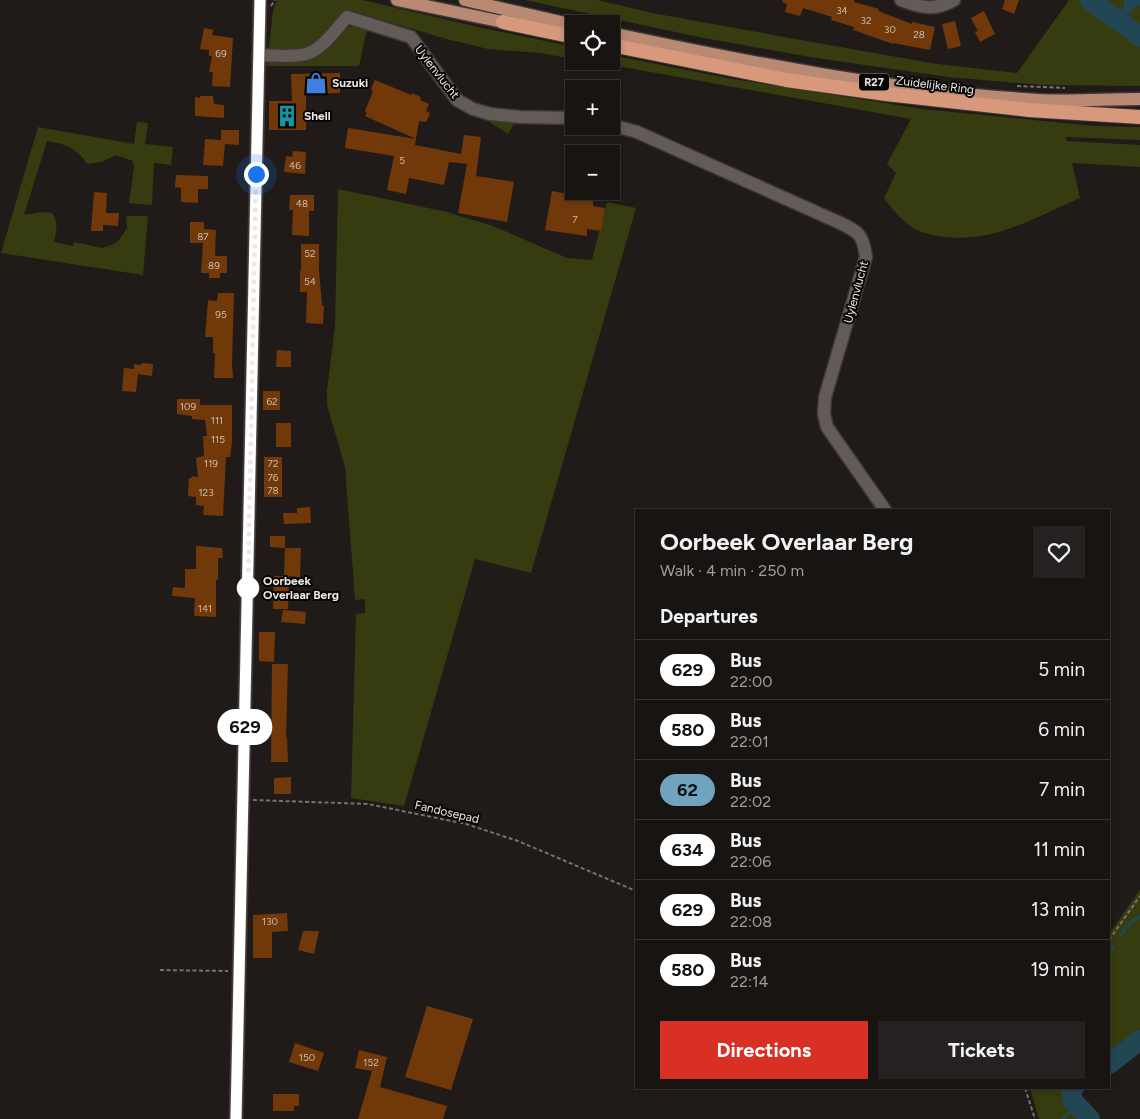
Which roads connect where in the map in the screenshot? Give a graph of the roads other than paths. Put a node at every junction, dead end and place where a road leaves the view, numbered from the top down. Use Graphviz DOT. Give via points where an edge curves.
graph roads {
  1 [pos="260,0"];
  2 [pos="398,0"];
  3 [pos="465,0"];
  4 [pos="901,0"];
  5 [pos="954,0"];
  6 [pos="565,17"];
  7 [pos="503,22"];
  8 [pos="620,30"];
  9 [pos="565,35"];
  10 [pos="620,47"];
  11 [pos="259,55"];
  12 [pos="1140,98"];
  13 [pos="1140,117"];
  14 [pos="565,118"];
  15 [pos="620,127"];
  16 [pos="884,509"];
  17 [pos="236,1119"];
  1 -- 11 [label="main road"];
  2 -- 7 [label="main road"];
  3 -- 6 [label="main road"];
  4 -- 5 [label="main road" via="930,8"];
  7 -- 9 [label="highway"];
  8 -- 12 [label="main road, Zuidelijke Ring / R27" via="784,68 887,84 1038,100"];
  10 -- 13 [label="highway, Zuidelijke Ring / R27" via="786,80 868,92 953,103"];
  11 -- 14 [label="main road, Uylenvlucht" via="313,52 347,17 411,37 456,100 472,110 520,117"];
  11 -- 17 [label="main road"];
  15 -- 16 [label="main road, Uylenvlucht" via="637,132 838,222 856,231 864,241 866,257 863,272 825,397 824,414 827,427"];
}
